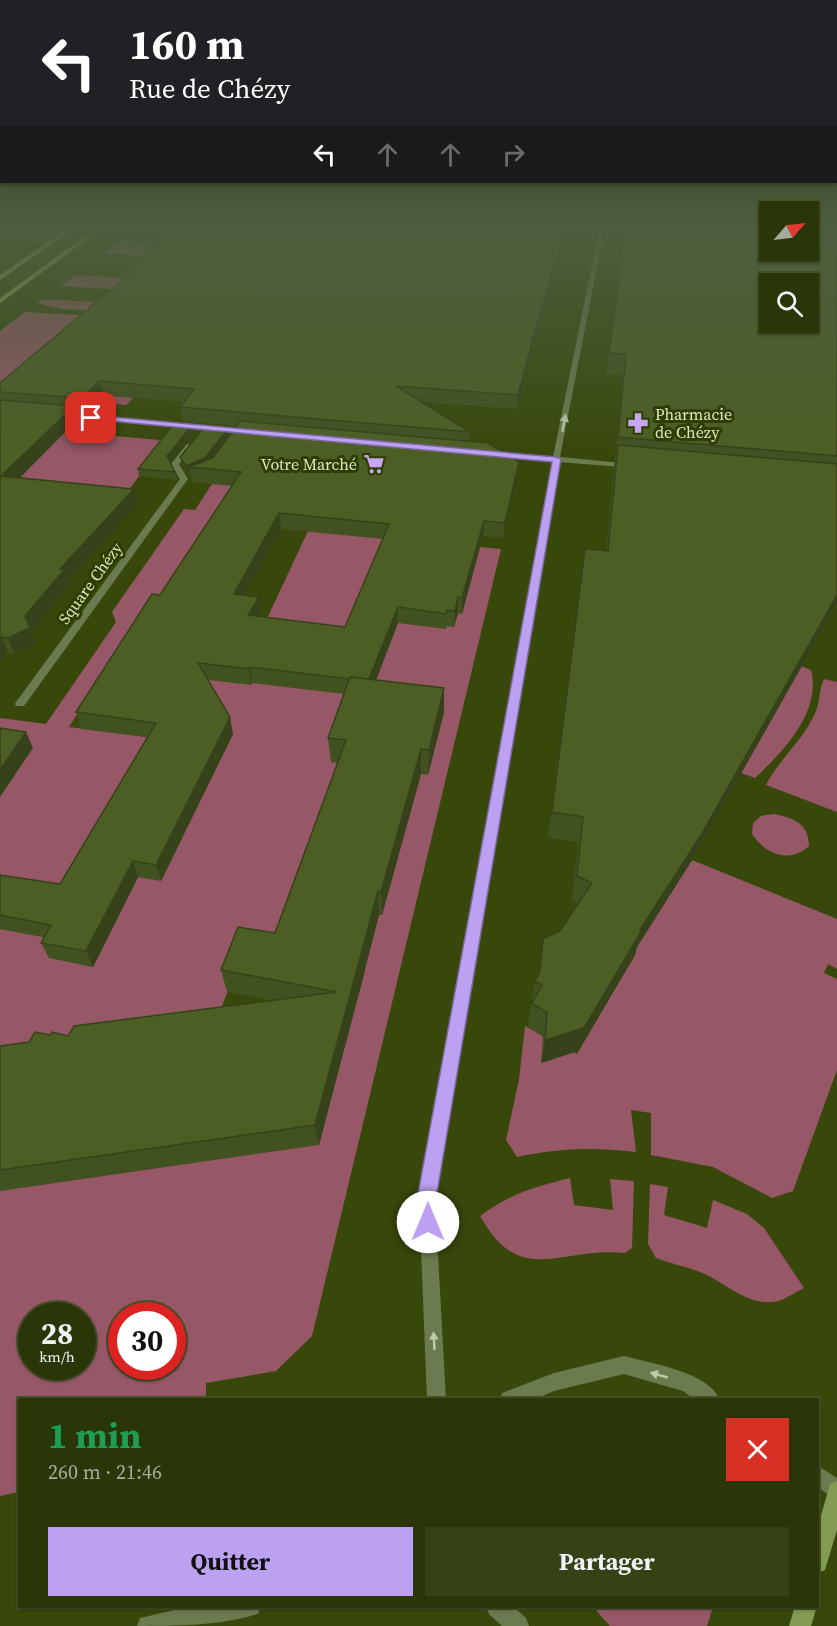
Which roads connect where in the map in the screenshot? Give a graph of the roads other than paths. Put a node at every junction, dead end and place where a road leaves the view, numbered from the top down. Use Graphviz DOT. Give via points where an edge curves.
graph roads {
  1 [pos="588,302"];
  2 [pos="57,414"];
  3 [pos="204,428"];
  4 [pos="239,431"];
  5 [pos="250,432"];
  6 [pos="233,439"];
  7 [pos="477,452"];
  8 [pos="556,459"];
  9 [pos="644,467"];
  10 [pos="20,704"];
  11 [pos="437,1398"];
  12 [pos="514,1398"];
  13 [pos="708,1398"];
  14 [pos="819,1477"];
  15 [pos="837,1491"];
  16 [pos="819,1559"];
  17 [pos="240,1608"];
  18 [pos="499,1608"];
  19 [pos="806,1608"];
  20 [pos="148,1626"];
  21 [pos="518,1626"];
  22 [pos="801,1626"];
  8 -- 1 [label="street, one-way"];
  2 -- 3 [label="street"];
  3 -- 4 [label="street"];
  3 -- 10 [label="street, Square Chézy" via="175,464 189,478"];
  4 -- 5 [label="street"];
  4 -- 6 [label="street"];
  7 -- 8 [label="street"];
  8 -- 9 [label="street"];
  11 -- 8 [label="street, one-way" via="427,1199"];
  13 -- 12 [label="street, one-way" via="688,1383 624,1365 554,1382"];
  14 -- 15 [label="street"];
  15 -- 16 [label="street"];
  17 -- 20 [label="street"];
  18 -- 21 [label="street"];
  19 -- 22 [label="street"];
}
